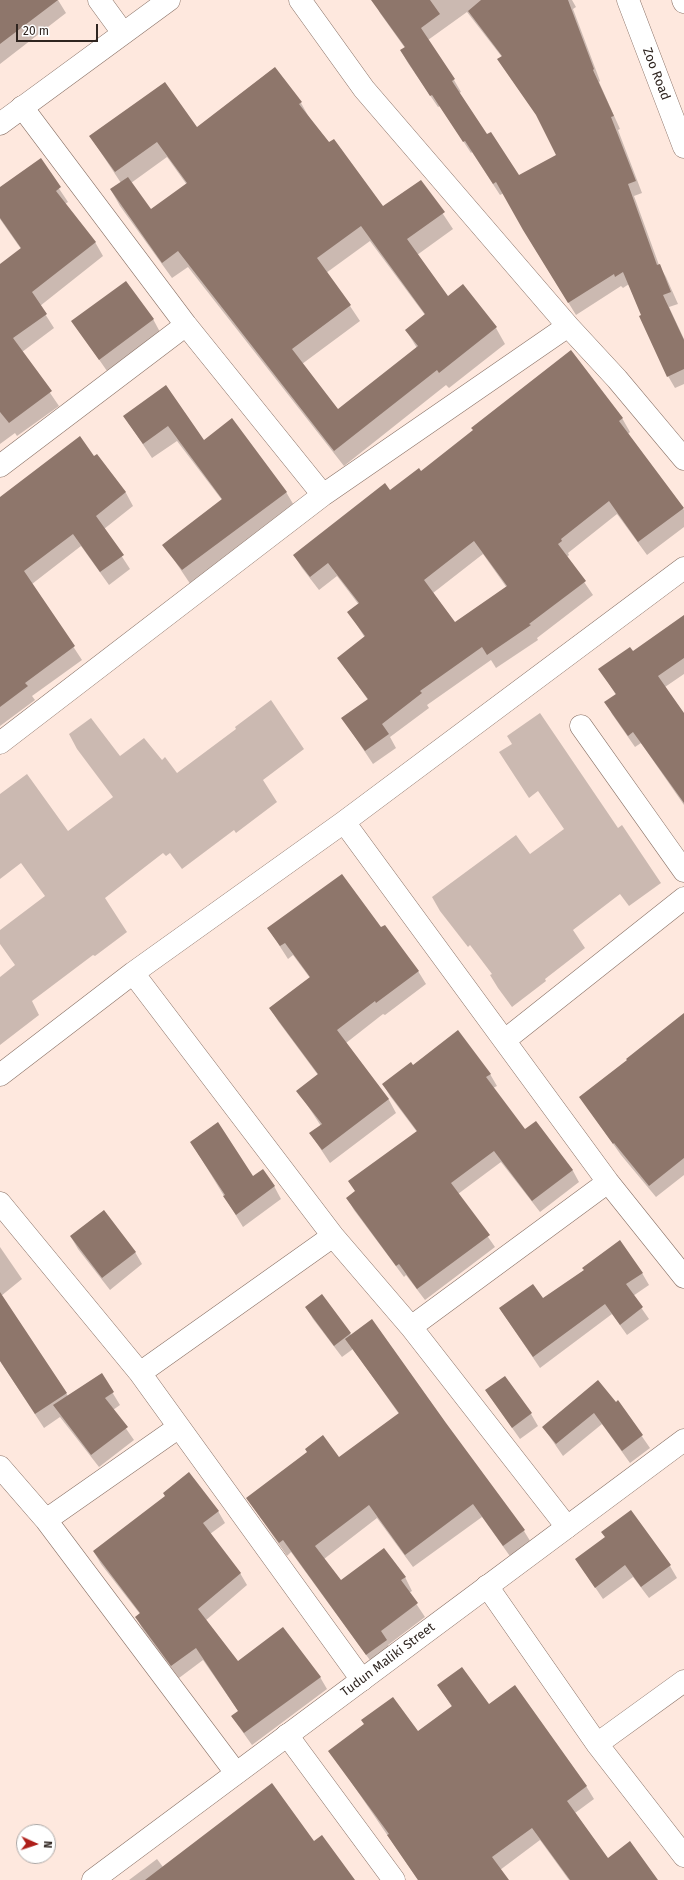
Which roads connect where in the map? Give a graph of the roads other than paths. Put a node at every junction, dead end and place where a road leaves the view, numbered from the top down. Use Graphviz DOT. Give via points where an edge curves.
graph roads {
  1 [pos="99,0"];
  2 [pos="169,0"];
  3 [pos="300,0"];
  4 [pos="628,0"];
  5 [pos="123,33"];
  6 [pos="22,108"];
  7 [pos="0,124"];
  8 [pos="684,147"];
  9 [pos="186,325"];
  10 [pos="568,326"];
  11 [pos="684,460"];
  12 [pos="0,466"];
  13 [pos="323,496"];
  14 [pos="684,568"];
  15 [pos="581,726"];
  16 [pos="0,743"];
  17 [pos="344,822"];
  18 [pos="684,871"];
  19 [pos="684,898"];
  20 [pos="133,973"];
  21 [pos="505,1040"];
  22 [pos="0,1075"];
  23 [pos="608,1182"];
  24 [pos="0,1202"];
  25 [pos="332,1236"];
  26 [pos="684,1277"];
  27 [pos="411,1327"];
  28 [pos="140,1373"];
  29 [pos="179,1427"];
  30 [pos="684,1440"];
  31 [pos="0,1467"];
  32 [pos="46,1520"];
  33 [pos="567,1527"];
  34 [pos="487,1586"];
  35 [pos="362,1680"];
  36 [pos="684,1681"];
  37 [pos="287,1735"];
  38 [pos="597,1744"];
  39 [pos="236,1773"];
  40 [pos="684,1856"];
  41 [pos="93,1880"];
  42 [pos="394,1880"];
  1 -- 5 [label="street"];
  2 -- 5 [label="street"];
  3 -- 10 [label="street" via="364,89"];
  4 -- 8 [label="street, Zoo Road"];
  5 -- 6 [label="street"];
  6 -- 7 [label="street"];
  6 -- 9 [label="street"];
  9 -- 12 [label="street"];
  9 -- 13 [label="street"];
  10 -- 11 [label="street" via="617,379"];
  10 -- 13 [label="street"];
  13 -- 16 [label="street"];
  14 -- 17 [label="street"];
  15 -- 18 [label="street"];
  17 -- 20 [label="street"];
  17 -- 21 [label="street"];
  19 -- 21 [label="street"];
  20 -- 22 [label="street"];
  20 -- 25 [label="street"];
  21 -- 23 [label="street"];
  23 -- 26 [label="street"];
  23 -- 27 [label="street"];
  24 -- 28 [label="street"];
  25 -- 27 [label="street"];
  25 -- 28 [label="street"];
  27 -- 33 [label="street"];
  28 -- 29 [label="street"];
  29 -- 32 [label="street"];
  29 -- 35 [label="street"];
  30 -- 33 [label="street, Tudun Maliki Street"];
  31 -- 32 [label="street"];
  32 -- 39 [label="street"];
  33 -- 34 [label="street, Tudun Maliki Street"];
  34 -- 35 [label="street, Tudun Maliki Street"];
  34 -- 38 [label="street"];
  35 -- 37 [label="street, Tudun Maliki Street"];
  36 -- 38 [label="street"];
  37 -- 39 [label="street, Tudun Maliki Street"];
  37 -- 42 [label="street"];
  38 -- 40 [label="street"];
  39 -- 41 [label="street, Tudun Maliki Street"];
}
